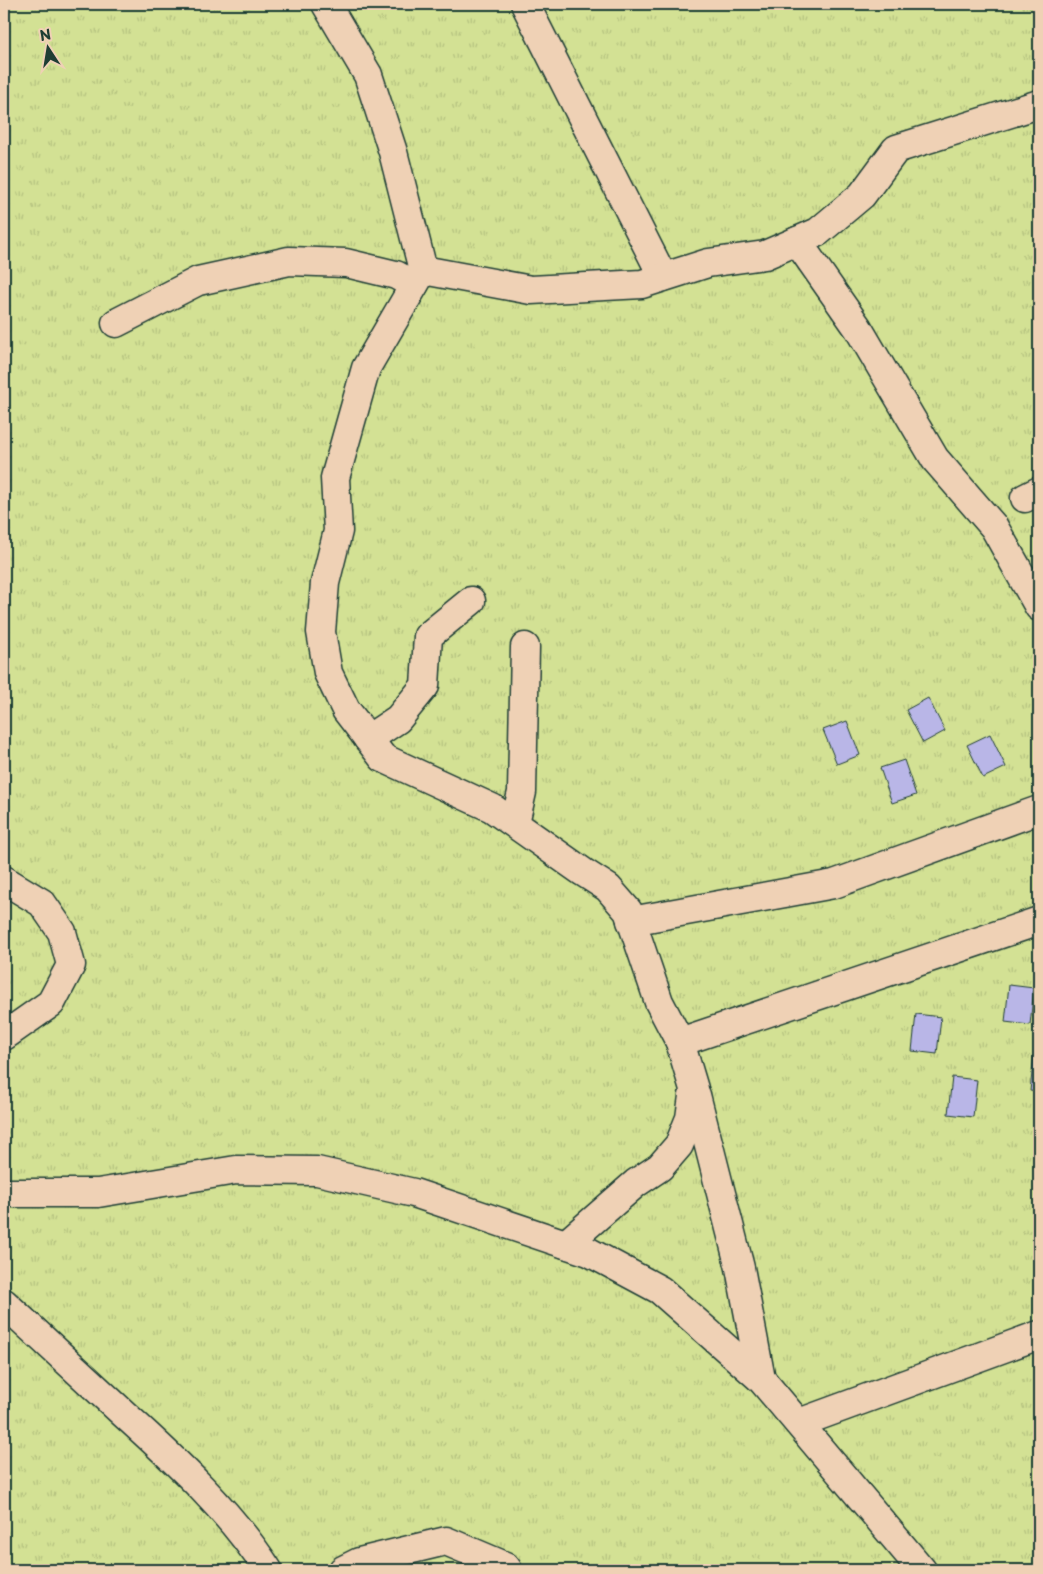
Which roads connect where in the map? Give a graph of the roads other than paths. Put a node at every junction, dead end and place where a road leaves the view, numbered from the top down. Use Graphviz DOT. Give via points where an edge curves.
graph roads {
  1 [pos="326,4"];
  2 [pos="525,4"];
  3 [pos="1039,104"];
  4 [pos="797,241"];
  5 [pos="663,277"];
  6 [pos="419,278"];
  7 [pos="116,324"];
  8 [pos="471,601"];
  9 [pos="1039,606"];
  10 [pos="525,647"];
  11 [pos="368,739"];
  12 [pos="1039,810"];
  13 [pos="515,823"];
  14 [pos="4,880"];
  15 [pos="632,921"];
  16 [pos="1039,921"];
  17 [pos="4,1036"];
  18 [pos="680,1042"];
  19 [pos="694,1089"];
  20 [pos="4,1193"];
  21 [pos="566,1244"];
  22 [pos="4,1302"];
  23 [pos="1039,1335"];
  24 [pos="761,1379"];
  25 [pos="799,1424"];
  26 [pos="268,1570"];
  27 [pos="343,1570"];
  28 [pos="508,1570"];
  29 [pos="922,1570"];
  1 -- 6 [label="street" via="368,75 393,152"];
  2 -- 5 [label="street"];
  3 -- 4 [label="street" via="896,149 862,196 818,232"];
  4 -- 5 [label="street" via="765,255 708,263"];
  4 -- 9 [label="street" via="858,328 935,459 994,528"];
  5 -- 6 [label="street" via="642,284 531,290"];
  6 -- 7 [label="street" via="346,263 288,261 198,281"];
  6 -- 11 [label="street" via="366,368 334,478 338,531 325,583 321,632 328,673 346,710"];
  8 -- 11 [label="street" via="428,636 425,686 398,719"];
  10 -- 13 [label="street" via="522,792"];
  11 -- 13 [label="street" via="384,758 492,808"];
  12 -- 15 [label="street" via="834,884"];
  13 -- 15 [label="street" via="608,888 628,911"];
  14 -- 17 [label="street" via="42,903 62,932 71,965 51,1002"];
  15 -- 18 [label="street" via="659,1002"];
  16 -- 18 [label="street"];
  18 -- 19 [label="street"];
  19 -- 21 [label="street" via="690,1118 679,1145 660,1167 636,1183"];
  19 -- 24 [label="street" via="740,1268"];
  20 -- 21 [label="street" via="98,1193 236,1170 317,1171 414,1192"];
  21 -- 24 [label="street" via="589,1252 660,1290"];
  22 -- 26 [label="street" via="202,1487"];
  23 -- 25 [label="street"];
  24 -- 25 [label="street"];
  25 -- 29 [label="street"];
  27 -- 28 [label="street" via="359,1562 446,1541"];
}
